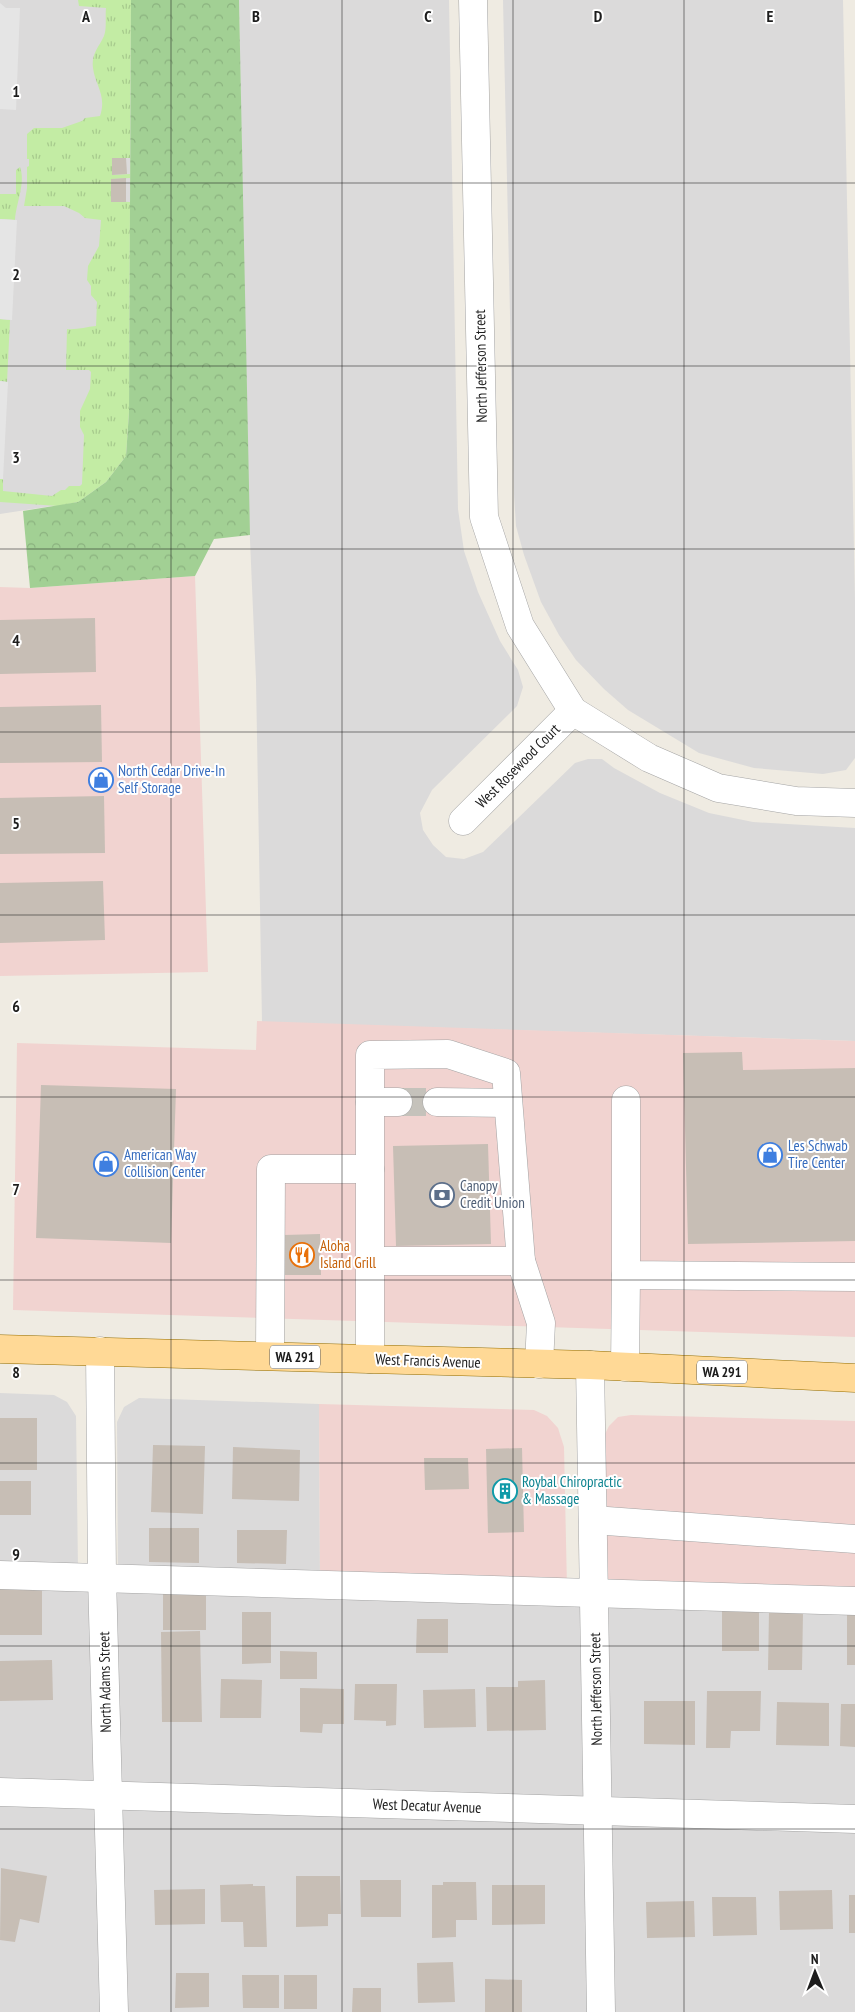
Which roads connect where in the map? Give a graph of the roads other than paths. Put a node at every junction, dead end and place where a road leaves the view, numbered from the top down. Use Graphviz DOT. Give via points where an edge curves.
graph roads {
  1 [pos="473,0"];
  2 [pos="573,711"];
  3 [pos="855,804"];
  4 [pos="463,821"];
  5 [pos="626,1100"];
  6 [pos="370,1102"];
  7 [pos="398,1102"];
  8 [pos="437,1102"];
  9 [pos="508,1103"];
  10 [pos="370,1169"];
  11 [pos="370,1261"];
  12 [pos="521,1261"];
  13 [pos="626,1275"];
  14 [pos="855,1277"];
  15 [pos="0,1349"];
  16 [pos="100,1352"];
  17 [pos="270,1356"];
  18 [pos="370,1359"];
  19 [pos="539,1364"];
  20 [pos="590,1365"];
  21 [pos="625,1367"];
  22 [pos="855,1378"];
  23 [pos="593,1520"];
  24 [pos="855,1539"];
  25 [pos="0,1575"];
  26 [pos="102,1577"];
  27 [pos="594,1593"];
  28 [pos="855,1601"];
  29 [pos="0,1792"];
  30 [pos="107,1795"];
  31 [pos="598,1812"];
  32 [pos="855,1819"];
  33 [pos="114,2012"];
  34 [pos="601,2012"];
  1 -- 2 [label="street, North Jefferson Street" via="484,517 520,626"];
  2 -- 3 [label="street" via="649,758 718,788 796,801"];
  2 -- 4 [label="street, West Rosewood Court"];
  5 -- 13 [label="street"];
  6 -- 7 [label="street"];
  6 -- 9 [label="street" via="370,1055 448,1054 506,1072"];
  6 -- 10 [label="street"];
  8 -- 9 [label="street"];
  9 -- 12 [label="street"];
  10 -- 11 [label="street"];
  10 -- 17 [label="street" via="271,1169"];
  11 -- 12 [label="street"];
  11 -- 18 [label="street"];
  12 -- 19 [label="street" via="541,1324"];
  13 -- 14 [label="street"];
  13 -- 21 [label="street"];
  15 -- 16 [label="main road, West Francis Avenue / WA 291"];
  16 -- 17 [label="main road, West Francis Avenue / WA 291"];
  16 -- 26 [label="street, North Adams Street"];
  17 -- 18 [label="main road, West Francis Avenue / WA 291"];
  18 -- 19 [label="main road, West Francis Avenue / WA 291"];
  19 -- 20 [label="main road, West Francis Avenue / WA 291"];
  20 -- 21 [label="main road, West Francis Avenue / WA 291"];
  20 -- 23 [label="street, North Jefferson Street"];
  21 -- 22 [label="main road, West Francis Avenue / WA 291"];
  23 -- 24 [label="street"];
  23 -- 27 [label="street, North Jefferson Street"];
  25 -- 26 [label="street"];
  26 -- 27 [label="street"];
  26 -- 30 [label="street, North Adams Street"];
  27 -- 28 [label="street"];
  27 -- 31 [label="street, North Jefferson Street"];
  29 -- 30 [label="street, West Decatur Avenue"];
  30 -- 31 [label="street, West Decatur Avenue"];
  30 -- 33 [label="street, North Adams Street"];
  31 -- 32 [label="street, West Decatur Avenue"];
  31 -- 34 [label="street, North Jefferson Street"];
}
